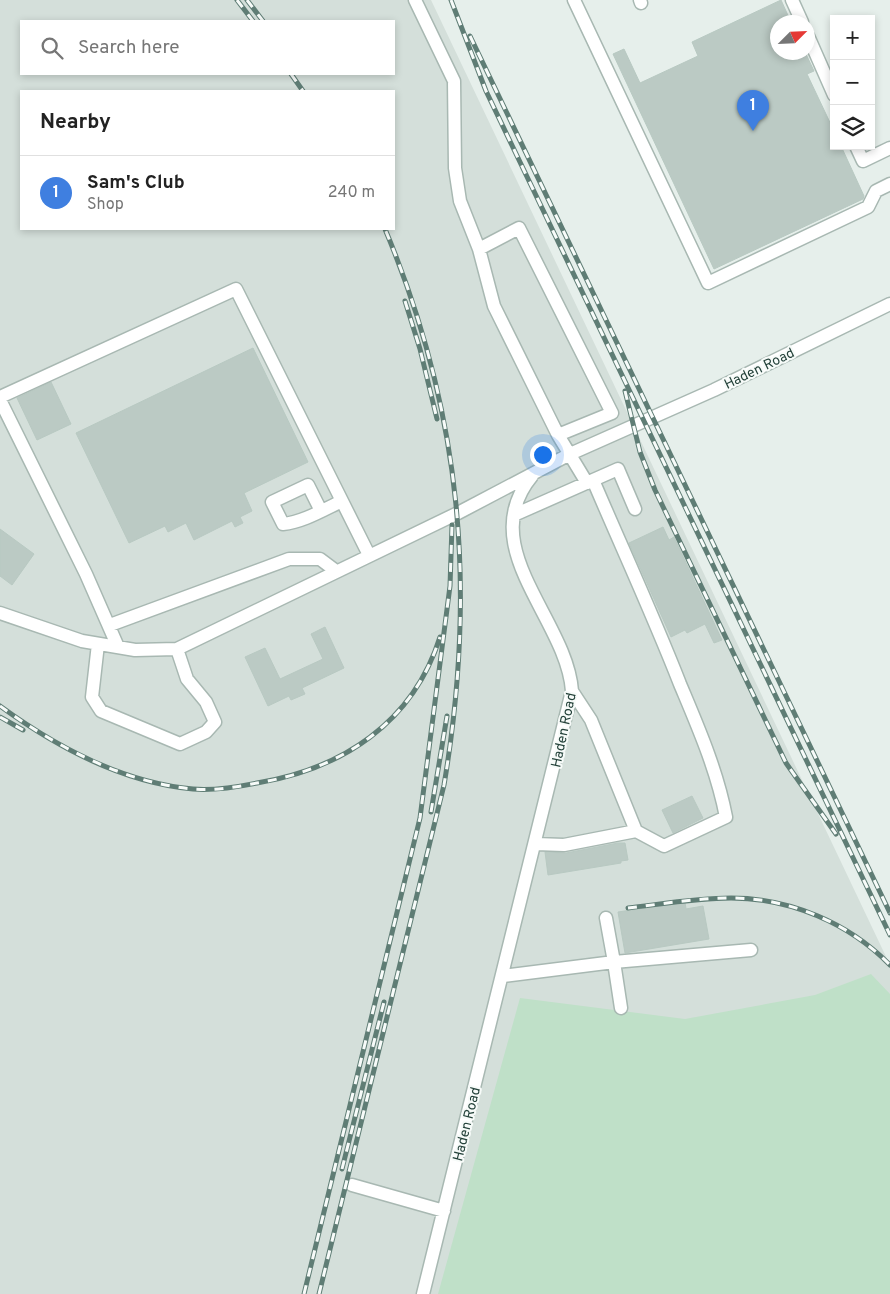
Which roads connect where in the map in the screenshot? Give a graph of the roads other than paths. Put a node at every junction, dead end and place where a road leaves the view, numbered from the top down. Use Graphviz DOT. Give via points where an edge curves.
graph roads {
  1 [pos="415,0"];
  2 [pos="574,0"];
  3 [pos="792,0"];
  4 [pos="799,15"];
  5 [pos="815,52"];
  6 [pos="830,86"];
  7 [pos="890,148"];
  8 [pos="858,150"];
  9 [pos="890,184"];
  10 [pos="479,249"];
  11 [pos="890,304"];
  12 [pos="0,398"];
  13 [pos="558,434"];
  14 [pos="570,454"];
  15 [pos="537,470"];
  16 [pos="590,482"];
  17 [pos="342,501"];
  18 [pos="635,509"];
  19 [pos="321,511"];
  20 [pos="514,514"];
  21 [pos="369,555"];
  22 [pos="336,571"];
  23 [pos="0,614"];
  24 [pos="110,624"];
  25 [pos="98,644"];
  26 [pos="118,647"];
  27 [pos="177,649"];
  28 [pos="572,691"];
  29 [pos="636,831"];
  30 [pos="536,844"];
  31 [pos="606,918"];
  32 [pos="751,950"];
  33 [pos="614,962"];
  34 [pos="503,976"];
  35 [pos="621,1008"];
  36 [pos="352,1185"];
  37 [pos="444,1211"];
  38 [pos="423,1294"];
  1 -- 10 [label="street" via="454,81 455,168 460,201"];
  2 -- 9 [label="street" via="708,283 868,207 876,191"];
  3 -- 4 [label="street"];
  5 -- 6 [label="street"];
  7 -- 8 [label="street" via="863,161"];
  10 -- 13 [label="street" via="494,306"];
  10 -- 13 [label="street" via="520,228 612,413"];
  11 -- 14 [label="street, Haden Road" via="714,390"];
  12 -- 17 [label="street" via="236,289"];
  12 -- 24 [label="street"];
  13 -- 14 [label="street"];
  14 -- 15 [label="street, Haden Road"];
  14 -- 16 [label="street"];
  15 -- 20 [label="street, Haden Road" via="522,489"];
  15 -- 21 [label="street" via="458,513"];
  16 -- 18 [label="street" via="618,469"];
  16 -- 20 [label="street"];
  16 -- 29 [label="street" via="658,629 708,752 726,817 664,846"];
  17 -- 19 [label="street"];
  17 -- 21 [label="street"];
  20 -- 28 [label="street, Haden Road" via="517,557 563,651 572,679"];
  21 -- 22 [label="street"];
  22 -- 24 [label="street" via="320,559 289,559"];
  22 -- 27 [label="street"];
  23 -- 25 [label="street"];
  24 -- 26 [label="street"];
  25 -- 26 [label="street"];
  25 -- 27 [label="street" via="92,697 101,711 180,744 206,732 215,722 206,702 187,679"];
  26 -- 27 [label="street"];
  28 -- 29 [label="street" via="590,720"];
  28 -- 30 [label="street, Haden Road"];
  29 -- 30 [label="street" via="564,845"];
  30 -- 34 [label="street, Haden Road"];
  31 -- 33 [label="street"];
  32 -- 33 [label="street"];
  33 -- 34 [label="street"];
  33 -- 35 [label="street"];
  34 -- 37 [label="street, Haden Road"];
  36 -- 37 [label="street"];
  37 -- 38 [label="street, Haden Road"];
}
